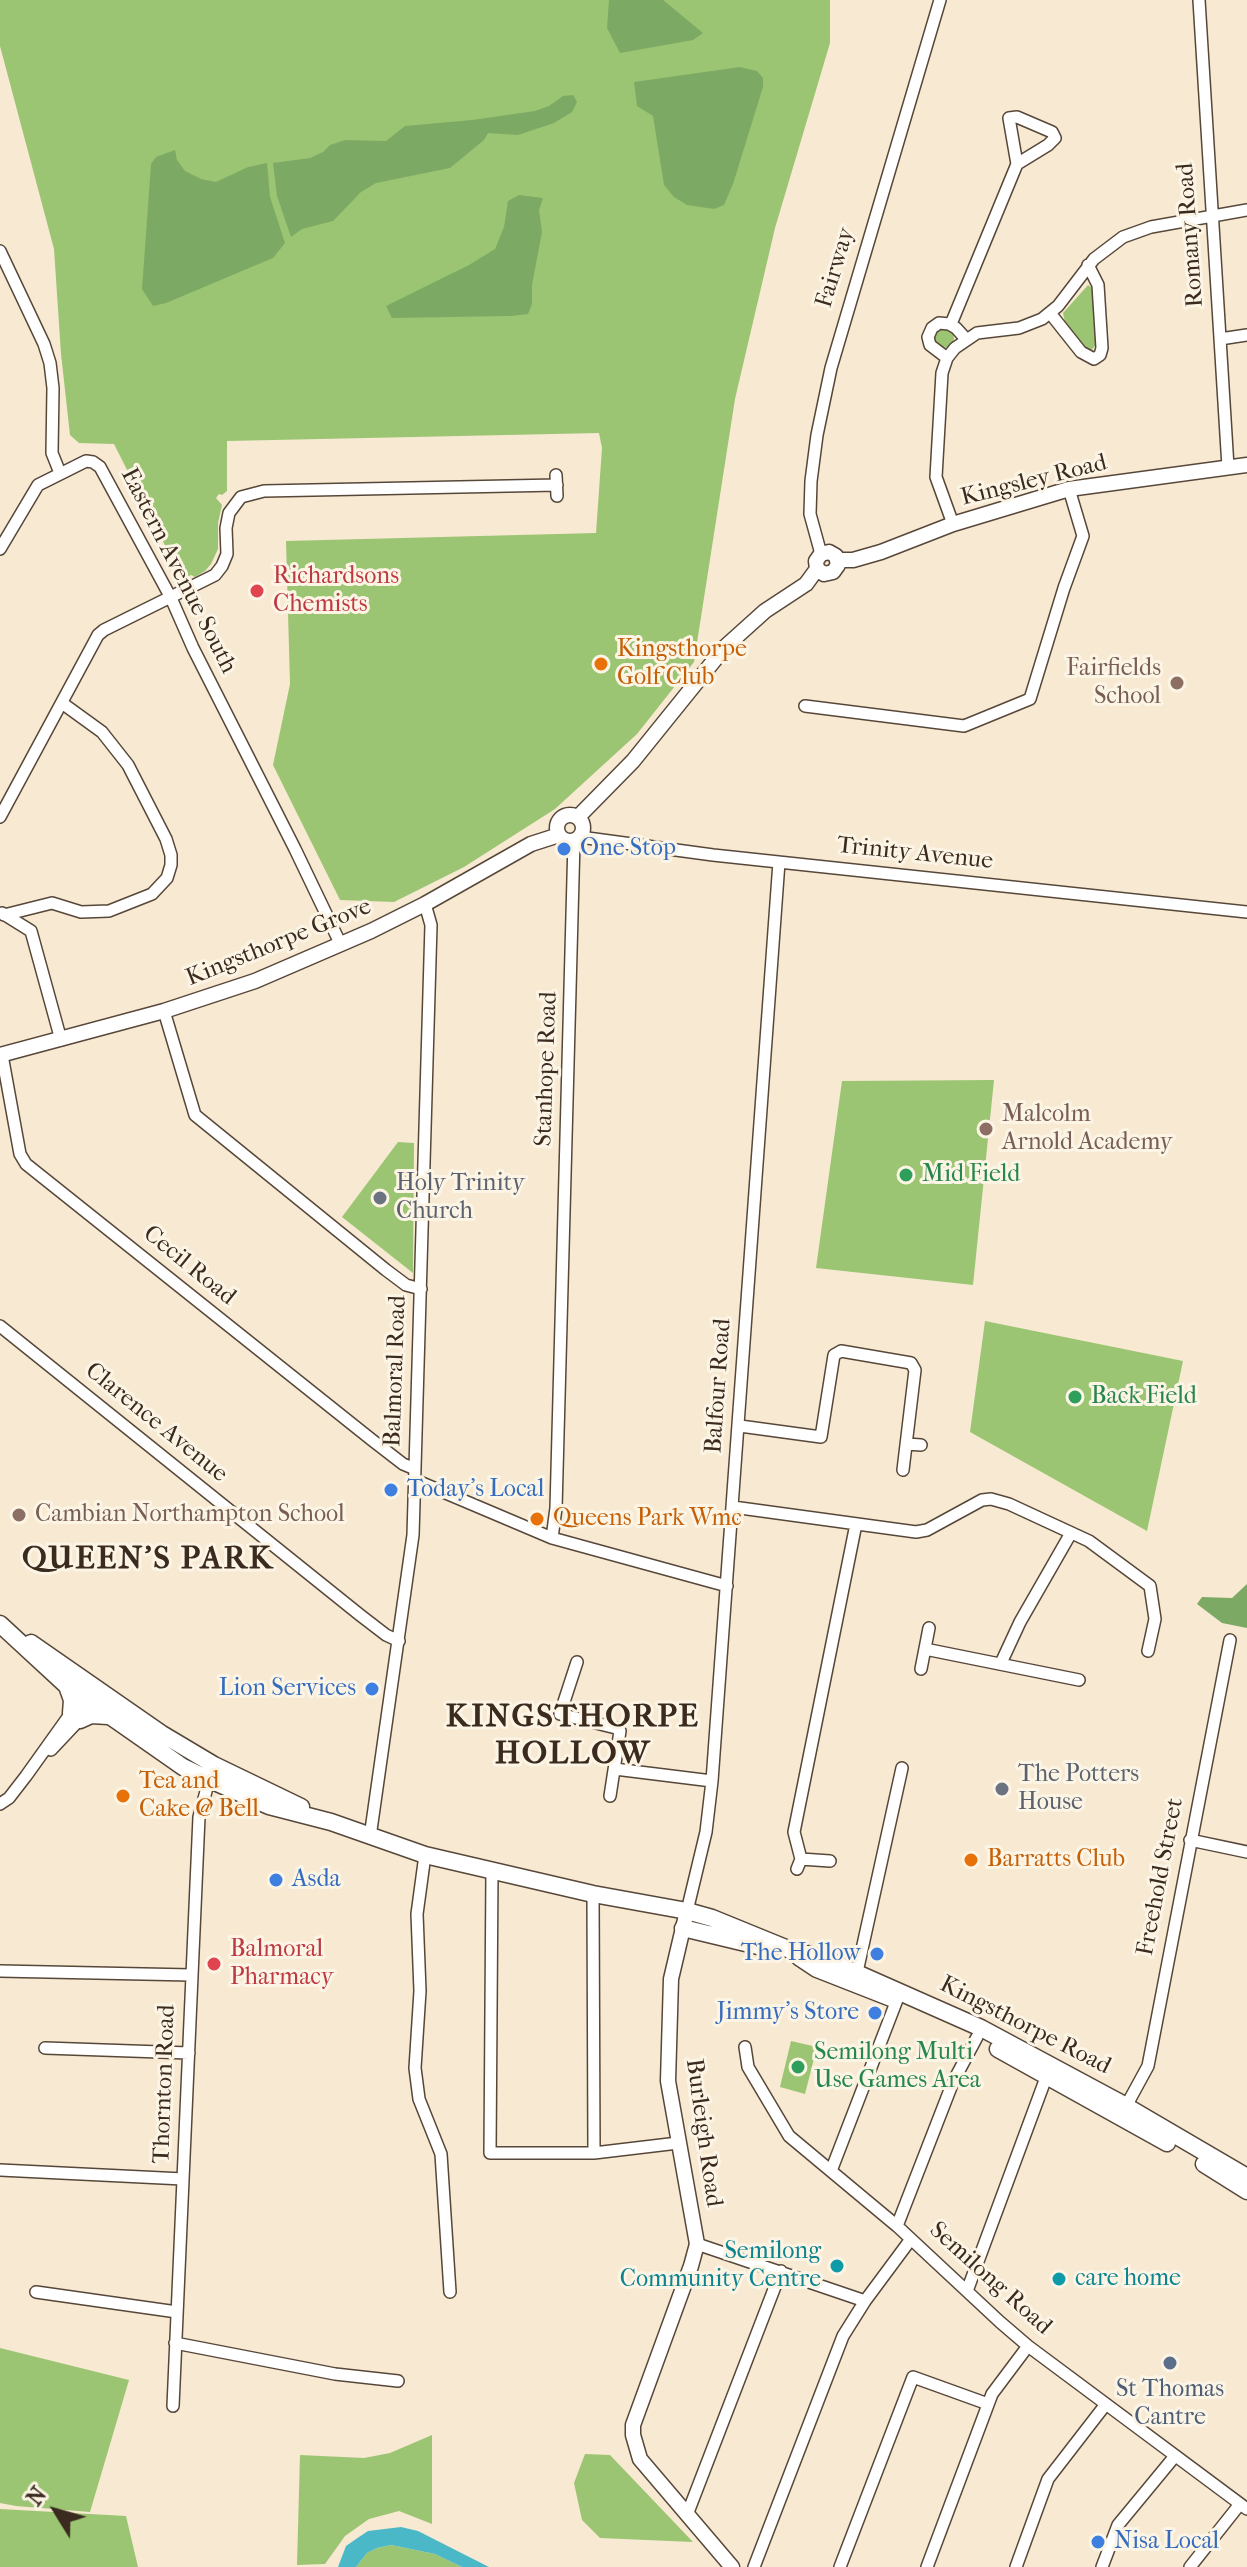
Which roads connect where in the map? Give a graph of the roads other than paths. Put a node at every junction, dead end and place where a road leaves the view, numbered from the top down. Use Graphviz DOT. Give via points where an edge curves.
graph roads {
  1 [pos="940,0"];
  2 [pos="1203,0"];
  3 [pos="1017,164"];
  4 [pos="1247,210"];
  5 [pos="1212,217"];
  6 [pos="0,251"];
  7 [pos="1088,265"];
  8 [pos="3,266"];
  9 [pos="1050,313"];
  10 [pos="951,324"];
  11 [pos="1247,335"];
  12 [pos="971,336"];
  13 [pos="1220,339"];
  14 [pos="947,358"];
  15 [pos="1247,465"];
  16 [pos="1228,467"];
  17 [pos="60,473"];
  18 [pos="557,486"];
  19 [pos="1069,489"];
  20 [pos="953,524"];
  21 [pos="0,549"];
  22 [pos="819,561"];
  23 [pos="171,598"];
  24 [pos="62,703"];
  25 [pos="805,706"];
  26 [pos="0,817"];
  27 [pos="578,817"];
  28 [pos="559,835"];
  29 [pos="577,839"];
  30 [pos="779,862"];
  31 [pos="425,904"];
  32 [pos="39,905"];
  33 [pos="1247,912"];
  34 [pos="2,914"];
  35 [pos="31,931"];
  36 [pos="341,945"];
  37 [pos="164,1011"];
  38 [pos="61,1040"];
  39 [pos="1,1055"];
  40 [pos="421,1289"];
  41 [pos="0,1326"];
  42 [pos="740,1426"];
  43 [pos="907,1444"];
  44 [pos="921,1445"];
  45 [pos="903,1470"];
  46 [pos="415,1474"];
  47 [pos="733,1507"];
  48 [pos="856,1524"];
  49 [pos="1071,1533"];
  50 [pos="552,1538"];
  51 [pos="727,1586"];
  52 [pos="0,1622"];
  53 [pos="929,1628"];
  54 [pos="1230,1640"];
  55 [pos="399,1641"];
  56 [pos="925,1649"];
  57 [pos="1148,1651"];
  58 [pos="577,1662"];
  59 [pos="1001,1663"];
  60 [pos="921,1669"];
  61 [pos="69,1679"];
  62 [pos="1079,1680"];
  63 [pos="90,1703"];
  64 [pos="112,1709"];
  65 [pos="76,1716"];
  66 [pos="902,1768"];
  67 [pos="615,1769"];
  68 [pos="211,1772"];
  69 [pos="712,1781"];
  70 [pos="610,1796"];
  71 [pos="0,1804"];
  72 [pos="0,1810"];
  73 [pos="370,1837"];
  74 [pos="1190,1840"];
  75 [pos="1247,1852"];
  76 [pos="425,1855"];
  77 [pos="830,1861"];
  78 [pos="492,1870"];
  79 [pos="593,1894"];
  80 [pos="685,1920"];
  81 [pos="788,1949"];
  82 [pos="0,1971"];
  83 [pos="857,1972"];
  84 [pos="191,1975"];
  85 [pos="898,1996"];
  86 [pos="977,2037"];
  87 [pos="745,2047"];
  88 [pos="45,2048"];
  89 [pos="189,2053"];
  90 [pos="1047,2075"];
  91 [pos="1127,2116"];
  92 [pos="678,2143"];
  93 [pos="594,2153"];
  94 [pos="0,2170"];
  95 [pos="831,2171"];
  96 [pos="1247,2177"];
  97 [pos="183,2179"];
  98 [pos="1247,2191"];
  99 [pos="897,2226"];
  100 [pos="911,2239"];
  101 [pos="697,2244"];
  102 [pos="781,2271"];
  103 [pos="967,2291"];
  104 [pos="36,2292"];
  105 [pos="450,2292"];
  106 [pos="865,2301"];
  107 [pos="177,2312"];
  108 [pos="175,2343"];
  109 [pos="1028,2346"];
  110 [pos="398,2381"];
  111 [pos="988,2404"];
  112 [pos="1106,2404"];
  113 [pos="173,2406"];
  114 [pos="1175,2456"];
  115 [pos="1244,2506"];
  116 [pos="687,2515"];
  117 [pos="732,2567"];
  118 [pos="754,2567"];
  119 [pos="840,2567"];
  120 [pos="927,2567"];
  121 [pos="1016,2567"];
  122 [pos="1102,2567"];
  123 [pos="1190,2567"];
  1 -- 22 [label="street, Fairway" via="831,368 811,481 810,514"];
  2 -- 5 [label="street, Romany Road"];
  3 -- 3 [label="street" via="1009,118 1052,132 1055,138 1048,145"];
  3 -- 10 [label="street"];
  4 -- 5 [label="street"];
  5 -- 7 [label="street" via="1137,231"];
  5 -- 13 [label="street, Romany Road"];
  6 -- 8 [label="street"];
  7 -- 9 [label="street"];
  7 -- 9 [label="street" via="1098,285 1100,355 1094,359 1081,352"];
  8 -- 17 [label="street" via="44,344 52,373 52,453"];
  9 -- 12 [label="street" via="1025,326"];
  10 -- 12 [label="street"];
  10 -- 14 [label="street" via="935,325 928,337 932,348"];
  11 -- 13 [label="street"];
  12 -- 14 [label="street"];
  13 -- 16 [label="street, Romany Road"];
  14 -- 20 [label="street" via="941,378 936,477"];
  15 -- 16 [label="main road, Kingsley Road"];
  16 -- 19 [label="main road, Kingsley Road"];
  17 -- 21 [label="street" via="34,489"];
  17 -- 23 [label="street, Eastern Avenue South" via="86,461 100,467"];
  18 -- 23 [label="street" via="249,493 229,513 227,554 219,572"];
  19 -- 20 [label="main road, Kingsley Road"];
  19 -- 25 [label="street" via="1083,536 1030,699 964,726"];
  20 -- 22 [label="main road, Kingsley Road" via="881,552 838,560 830,574 824,574"];
  22 -- 27 [label="main road, Kingsley Road" via="806,584 725,647 633,761"];
  23 -- 24 [label="street" via="98,635"];
  23 -- 36 [label="street, Eastern Avenue South"];
  24 -- 26 [label="street"];
  24 -- 32 [label="street" via="102,732 128,765 166,839 171,865 152,894 109,911"];
  27 -- 28 [label="main road" via="561,819"];
  27 -- 29 [label="main road" via="584,826"];
  28 -- 29 [label="main road"];
  28 -- 31 [label="main road, Kingsthorpe Grove" via="531,844"];
  29 -- 30 [label="street, Trinity Avenue"];
  29 -- 50 [label="street, Stanhope Road"];
  30 -- 33 [label="street, Trinity Avenue"];
  30 -- 42 [label="street, Balfour Road"];
  31 -- 36 [label="main road, Kingsthorpe Grove"];
  31 -- 40 [label="street, Balmoral Road" via="431,925"];
  32 -- 34 [label="street"];
  32 -- 35 [label="street"];
  34 -- 35 [label="street"];
  35 -- 38 [label="street"];
  36 -- 37 [label="main road, Kingsthorpe Grove"];
  37 -- 38 [label="main road, Kingsthorpe Grove"];
  37 -- 40 [label="street" via="195,1115 386,1270"];
  38 -- 39 [label="main road, Kingsthorpe Grove"];
  39 -- 46 [label="street, Cecil Road" via="26,1164"];
  40 -- 46 [label="street, Balmoral Road"];
  41 -- 55 [label="street, Clarence Avenue"];
  42 -- 43 [label="street" via="821,1437 834,1355 841,1351 911,1363 915,1370"];
  42 -- 47 [label="street, Balfour Road"];
  43 -- 44 [label="street"];
  43 -- 45 [label="street"];
  46 -- 50 [label="street, Cecil Road"];
  46 -- 55 [label="street, Balmoral Road"];
  47 -- 48 [label="street"];
  47 -- 51 [label="street, Balfour Road"];
  48 -- 49 [label="street" via="927,1530 991,1499"];
  48 -- 77 [label="street" via="794,1832 799,1864"];
  49 -- 57 [label="street" via="1150,1586 1155,1619"];
  49 -- 59 [label="street"];
  50 -- 51 [label="street, Cecil Road"];
  51 -- 69 [label="street, Balfour Road"];
  52 -- 61 [label="highway"];
  53 -- 56 [label="street"];
  54 -- 74 [label="street, Freehold Street"];
  55 -- 73 [label="street, Balmoral Road"];
  56 -- 59 [label="street"];
  56 -- 60 [label="street"];
  58 -- 67 [label="street" via="560,1714 620,1731"];
  59 -- 62 [label="street"];
  61 -- 63 [label="highway" via="92,1695"];
  61 -- 64 [label="highway"];
  61 -- 65 [label="highway"];
  63 -- 64 [label="highway"];
  63 -- 65 [label="street"];
  64 -- 65 [label="highway"];
  64 -- 68 [label="highway" via="135,1716"];
  64 -- 68 [label="highway" via="183,1767"];
  65 -- 71 [label="street"];
  66 -- 83 [label="street"];
  67 -- 69 [label="street"];
  67 -- 70 [label="street"];
  68 -- 73 [label="highway, Kingsthorpe Road" via="269,1806"];
  68 -- 84 [label="street, Thornton Road" via="199,1817"];
  69 -- 80 [label="street, Balfour Road"];
  71 -- 72 [label="street"];
  73 -- 76 [label="highway, Kingsthorpe Road"];
  74 -- 75 [label="street"];
  74 -- 91 [label="street, Freehold Street" via="1148,2066"];
  76 -- 78 [label="highway, Kingsthorpe Road"];
  76 -- 105 [label="street" via="417,1914 415,2068 419,2099 441,2154"];
  78 -- 79 [label="highway, Kingsthorpe Road"];
  78 -- 93 [label="street" via="490,2153"];
  79 -- 80 [label="highway, Kingsthorpe Road"];
  79 -- 93 [label="street"];
  80 -- 81 [label="highway, Kingsthorpe Road" via="712,1918"];
  80 -- 92 [label="main road, Burleigh Road" via="671,1979 668,2081"];
  81 -- 83 [label="highway, Kingsthorpe Road"];
  81 -- 85 [label="highway, Kingsthorpe Road" via="817,1969"];
  82 -- 84 [label="street"];
  83 -- 85 [label="highway, Kingsthorpe Road"];
  84 -- 89 [label="street, Thornton Road"];
  85 -- 86 [label="highway, Kingsthorpe Road"];
  85 -- 91 [label="highway, Kingsthorpe Road" via="981,2028"];
  85 -- 95 [label="street"];
  86 -- 90 [label="highway, Kingsthorpe Road"];
  86 -- 99 [label="street" via="953,2082"];
  87 -- 95 [label="street, Semilong Road" via="748,2067 789,2136"];
  88 -- 89 [label="street"];
  89 -- 97 [label="street, Thornton Road"];
  90 -- 91 [label="highway, Kingsthorpe Road"];
  90 -- 103 [label="street"];
  91 -- 96 [label="highway, Kingsthorpe Road"];
  91 -- 98 [label="highway"];
  92 -- 93 [label="street"];
  92 -- 101 [label="main road, Burleigh Road"];
  94 -- 97 [label="street"];
  95 -- 99 [label="street, Semilong Road"];
  97 -- 107 [label="street, Thornton Road"];
  99 -- 100 [label="street, Semilong Road"];
  100 -- 103 [label="street, Semilong Road"];
  100 -- 106 [label="street"];
  101 -- 102 [label="street"];
  101 -- 116 [label="main road, Burleigh Road" via="633,2425 640,2459"];
  102 -- 106 [label="street"];
  102 -- 116 [label="street"];
  103 -- 109 [label="street, Semilong Road"];
  104 -- 107 [label="street"];
  106 -- 118 [label="street" via="843,2336"];
  107 -- 108 [label="street, Thornton Road"];
  108 -- 110 [label="street"];
  108 -- 113 [label="street, Thornton Road"];
  109 -- 111 [label="street"];
  109 -- 112 [label="street, Semilong Road"];
  111 -- 119 [label="street" via="913,2377"];
  111 -- 120 [label="street"];
  112 -- 114 [label="street, Semilong Road"];
  112 -- 121 [label="street" via="1048,2479"];
  114 -- 115 [label="street, Semilong Road"];
  114 -- 122 [label="street" via="1118,2525"];
  115 -- 123 [label="street"];
  116 -- 117 [label="main road, Burleigh Road"];
}
